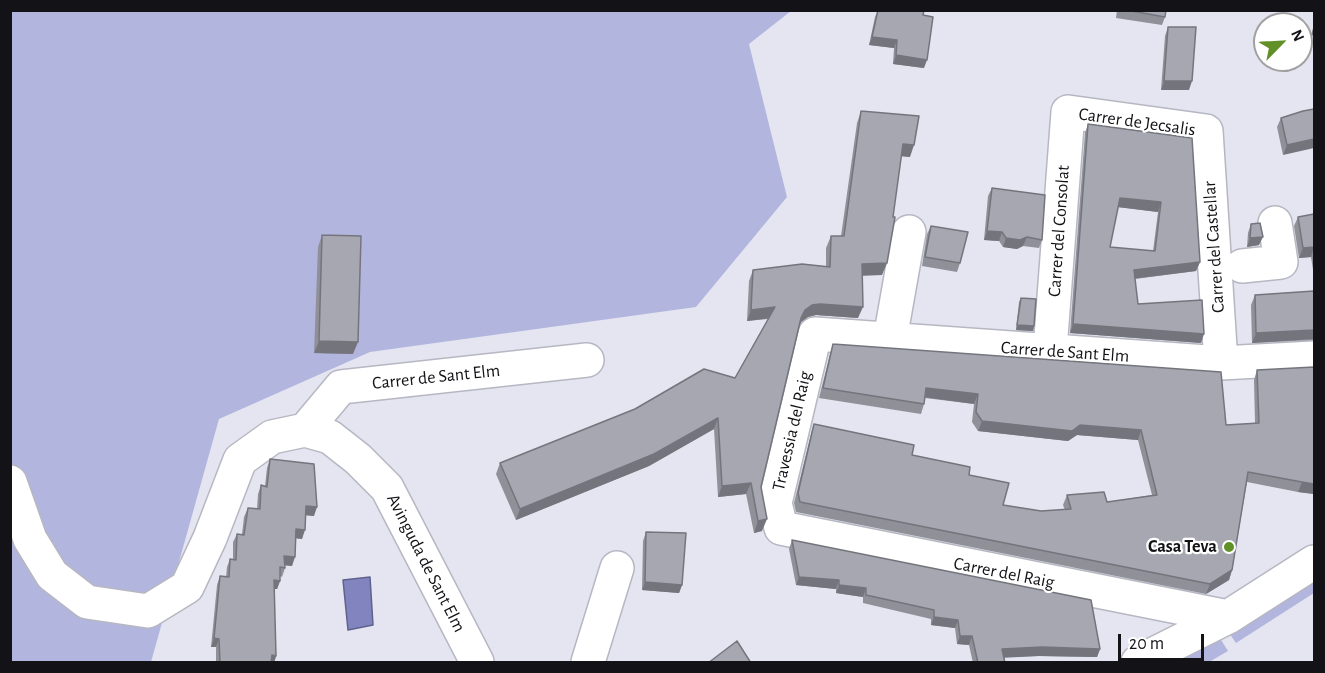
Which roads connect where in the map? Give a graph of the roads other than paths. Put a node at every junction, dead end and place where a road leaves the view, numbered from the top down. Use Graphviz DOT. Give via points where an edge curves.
graph roads {
  1 [pos="1068,112"];
  2 [pos="1206,131"];
  3 [pos="1275,223"];
  4 [pos="909,231"];
  5 [pos="1242,266"];
  6 [pos="815,334"];
  7 [pos="890,339"];
  8 [pos="1050,351"];
  9 [pos="1314,358"];
  10 [pos="587,360"];
  11 [pos="1221,363"];
  12 [pos="305,430"];
  13 [pos="10,482"];
  14 [pos="781,528"];
  15 [pos="1314,562"];
  16 [pos="617,568"];
  17 [pos="1228,617"];
  18 [pos="477,663"];
  19 [pos="588,663"];
  20 [pos="1138,663"];
  1 -- 2 [label="street, Carrer de Jecsalis"];
  1 -- 8 [label="street, Carrer del Consolat"];
  2 -- 11 [label="street, Carrer del Castellar"];
  3 -- 5 [label="street" via="1281,262"];
  4 -- 7 [label="street"];
  6 -- 7 [label="street, Carrer de Sant Elm"];
  6 -- 14 [label="street, Travessia del Raig" via="775,503"];
  7 -- 8 [label="street, Carrer de Sant Elm"];
  8 -- 11 [label="street, Carrer de Sant Elm"];
  9 -- 11 [label="street, Carrer de Sant Elm"];
  10 -- 12 [label="street, Carrer de Sant Elm" via="341,387"];
  12 -- 13 [label="street" via="272,437 240,460 187,587 148,611 87,602 52,575 30,539"];
  12 -- 18 [label="street, Avinguda de Sant Elm" via="330,437 387,489"];
  14 -- 17 [label="street, Carrer del Raig"];
  15 -- 17 [label="street"];
  16 -- 19 [label="street"];
  17 -- 20 [label="street"];
}
